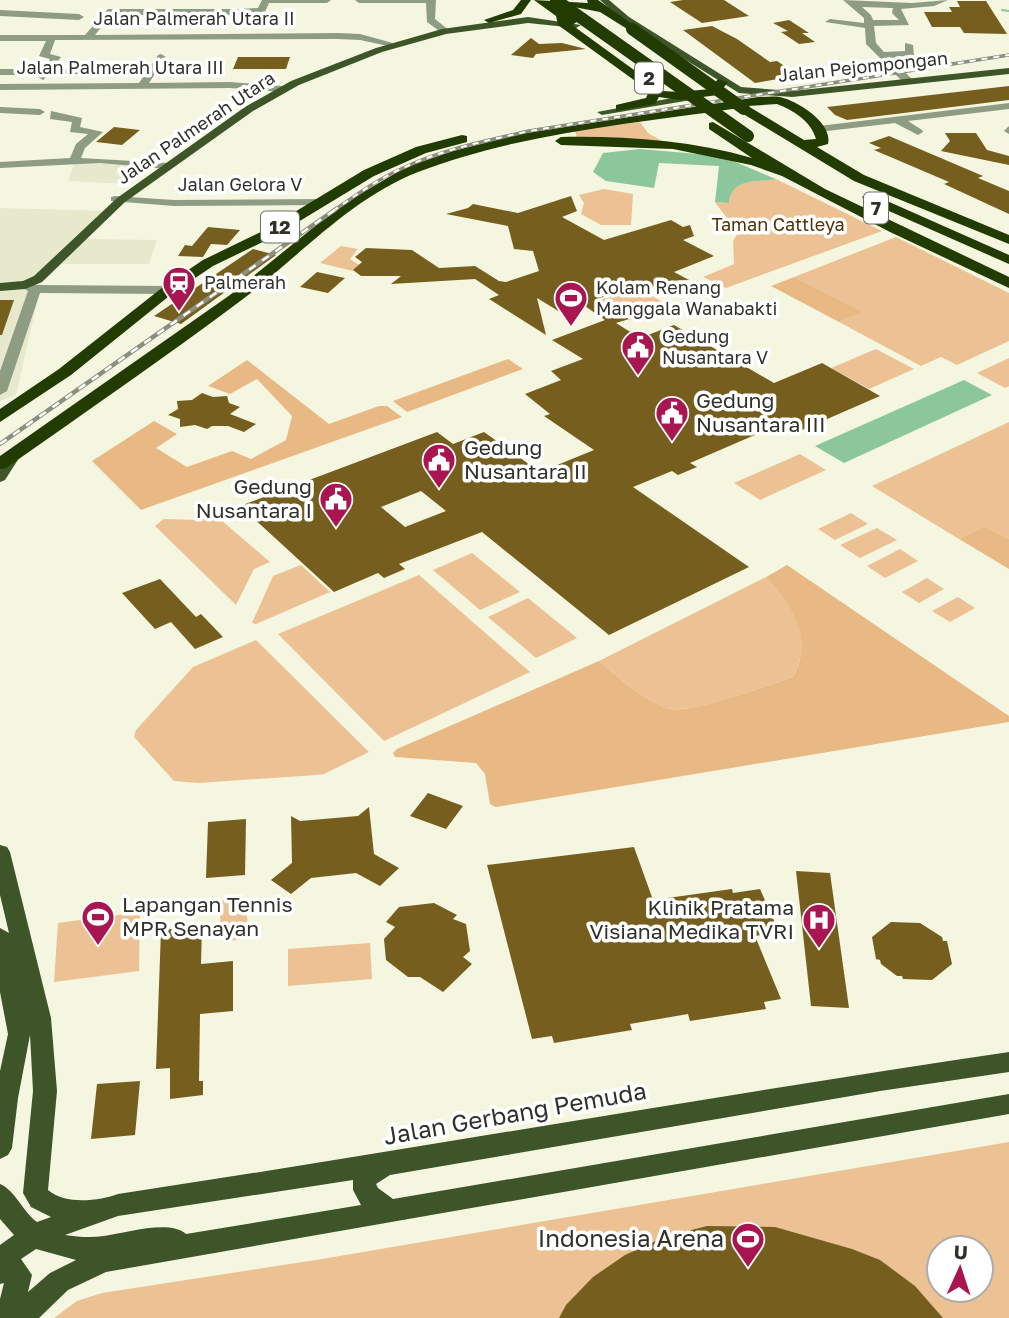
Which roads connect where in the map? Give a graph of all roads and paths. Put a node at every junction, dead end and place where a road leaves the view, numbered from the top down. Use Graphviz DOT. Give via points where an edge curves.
graph roads {
  1 [pos="327,0"];
  2 [pos="359,0"];
  3 [pos="431,0"];
  4 [pos="526,0"];
  5 [pos="570,0"];
  6 [pos="590,0"];
  7 [pos="944,0"];
  8 [pos="18,2"];
  9 [pos="550,2"];
  10 [pos="854,5"];
  11 [pos="897,6"];
  12 [pos="609,8"];
  13 [pos="838,10"];
  14 [pos="4,13"];
  15 [pos="81,14"];
  16 [pos="102,17"];
  17 [pos="562,19"];
  18 [pos="489,20"];
  19 [pos="830,22"];
  20 [pos="869,24"];
  21 [pos="443,30"];
  22 [pos="52,37"];
  23 [pos="70,37"];
  24 [pos="88,37"];
  25 [pos="0,38"];
  26 [pos="391,44"];
  27 [pos="908,45"];
  28 [pos="880,55"];
  29 [pos="161,57"];
  30 [pos="893,67"];
  31 [pos="845,69"];
  32 [pos="107,71"];
  33 [pos="0,72"];
  34 [pos="47,72"];
  35 [pos="1009,73"];
  36 [pos="908,81"];
  37 [pos="722,82"];
  38 [pos="142,85"];
  39 [pos="37,86"];
  40 [pos="0,87"];
  41 [pos="279,88"];
  42 [pos="739,90"];
  43 [pos="655,91"];
  44 [pos="797,98"];
  45 [pos="775,100"];
  46 [pos="1009,106"];
  47 [pos="0,110"];
  48 [pos="40,112"];
  49 [pos="602,112"];
  50 [pos="55,113"];
  51 [pos="653,116"];
  52 [pos="896,119"];
  53 [pos="713,126"];
  54 [pos="821,129"];
  55 [pos="918,132"];
  56 [pos="757,137"];
  57 [pos="791,147"];
  58 [pos="460,156"];
  59 [pos="830,161"];
  60 [pos="74,162"];
  61 [pos="0,165"];
  62 [pos="164,166"];
  63 [pos="782,172"];
  64 [pos="859,178"];
  65 [pos="118,199"];
  66 [pos="323,202"];
  67 [pos="1009,240"];
  68 [pos="1009,253"];
  69 [pos="1009,260"];
  70 [pos="1009,271"];
  71 [pos="31,283"];
  72 [pos="1009,283"];
  73 [pos="0,285"];
  74 [pos="168,290"];
  75 [pos="0,391"];
  76 [pos="0,417"];
  77 [pos="7,459"];
  78 [pos="0,477"];
  79 [pos="0,852"];
  80 [pos="0,936"];
  81 [pos="1009,1062"];
  82 [pos="1009,1104"];
  83 [pos="0,1148"];
  84 [pos="389,1164"];
  85 [pos="0,1195"];
  86 [pos="118,1205"];
  87 [pos="391,1210"];
  88 [pos="34,1235"];
  89 [pos="189,1246"];
  90 [pos="0,1260"];
  91 [pos="0,1272"];
  92 [pos="8,1318"];
  93 [pos="24,1318"];
  1 -- 16 [label="street" via="266,0 262,10 248,12 110,11"];
  2 -- 3 [label="street"];
  3 -- 21 [label="street" via="430,19"];
  4 -- 18 [label="highway" via="517,12"];
  5 -- 56 [label="highway, 7"];
  6 -- 12 [label="highway, 2"];
  7 -- 11 [label="street"];
  8 -- 14 [label="street"];
  9 -- 12 [label="highway"];
  9 -- 17 [label="highway, 2"];
  9 -- 18 [label="main road, Jalan Palmerah Utara" via="525,15"];
  9 -- 56 [label="highway, 7, bridge"];
  10 -- 11 [label="street"];
  10 -- 13 [label="street"];
  10 -- 20 [label="street"];
  11 -- 20 [label="street" via="906,23"];
  12 -- 37 [label="main road, Jalan Pejompongan"];
  12 -- 57 [label="highway, 2, bridge"];
  14 -- 15 [label="street"];
  15 -- 16 [label="street"];
  15 -- 23 [label="street" via="83,20"];
  16 -- 24 [label="street"];
  17 -- 21 [label="main road, Jalan Palmerah Utara"];
  17 -- 43 [label="highway"];
  17 -- 53 [label="highway, 2"];
  18 -- 21 [label="main road, Jalan Palmerah Utara"];
  19 -- 20 [label="street"];
  20 -- 28 [label="street" via="871,44"];
  21 -- 26 [label="main road, Jalan Palmerah Utara"];
  22 -- 23 [label="street, Jalan Palmerah Utara II"];
  22 -- 25 [label="street, Jalan Palmerah Utara II"];
  22 -- 34 [label="street" via="44,57 56,57"];
  23 -- 24 [label="street, Jalan Palmerah Utara II"];
  24 -- 26 [label="street, Jalan Palmerah Utara II" via="337,36"];
  26 -- 41 [label="main road, Jalan Palmerah Utara"];
  27 -- 28 [label="street" via="911,54"];
  28 -- 30 [label="street"];
  29 -- 38 [label="street"];
  30 -- 31 [label="street"];
  30 -- 36 [label="street"];
  32 -- 34 [label="street"];
  33 -- 34 [label="street"];
  34 -- 39 [label="street"];
  35 -- 36 [label="main road, Jalan Pejompongan"];
  35 -- 44 [label="main road, Jalan Pejompongan"];
  36 -- 42 [label="main road, Jalan Pejompongan" via="792,94"];
  37 -- 42 [label="main road, Jalan Pejompongan"];
  37 -- 43 [label="highway" via="714,92 694,95 667,96"];
  38 -- 39 [label="street, Jalan Palmerah Utara III"];
  38 -- 41 [label="street, Jalan Palmerah Utara III"];
  39 -- 40 [label="street, Jalan Palmerah Utara III"];
  41 -- 62 [label="main road, Jalan Palmerah Utara"];
  42 -- 49 [label="main road, 12"];
  43 -- 49 [label="highway" via="651,101"];
  44 -- 45 [label="main road, Jalan Pejompongan"];
  44 -- 54 [label="highway" via="797,107"];
  45 -- 51 [label="highway"];
  45 -- 54 [label="highway" via="788,104"];
  46 -- 52 [label="street"];
  47 -- 48 [label="street"];
  49 -- 66 [label="highway, 12" via="518,125 421,150 369,173"];
  50 -- 60 [label="street" via="54,117 78,120 74,130 99,132 80,146"];
  51 -- 53 [label="highway" via="646,122 647,128 674,140 709,139 715,136"];
  51 -- 58 [label="highway" via="520,138"];
  52 -- 54 [label="street"];
  52 -- 55 [label="street"];
  53 -- 63 [label="highway, 2"];
  54 -- 57 [label="highway" via="824,141"];
  54 -- 59 [label="highway" via="831,144"];
  56 -- 70 [label="highway, 7" via="840,190"];
  57 -- 59 [label="highway, 2"];
  57 -- 69 [label="highway, 7" via="890,208"];
  58 -- 63 [label="highway" via="535,143 636,142 725,153"];
  58 -- 77 [label="highway" via="383,196"];
  59 -- 64 [label="highway, 2"];
  60 -- 61 [label="street"];
  60 -- 62 [label="street"];
  62 -- 65 [label="main road, Jalan Palmerah Utara"];
  63 -- 72 [label="highway, 2"];
  64 -- 67 [label="highway, 2"];
  64 -- 68 [label="highway" via="909,208"];
  65 -- 66 [label="street, Jalan Gelora V"];
  65 -- 71 [label="main road, Jalan Palmerah Utara"];
  66 -- 74 [label="highway, 12" via="208,263"];
  71 -- 73 [label="main road"];
  71 -- 74 [label="street"];
  71 -- 75 [label="street"];
  74 -- 76 [label="highway, 12"];
  77 -- 78 [label="main road"];
  79 -- 86 [label="main road" via="40,1018 45,1091 35,1193 44,1203 60,1209"];
  80 -- 83 [label="main road" via="19,1034"];
  81 -- 84 [label="main road, Jalan Gerbang Pemuda"];
  82 -- 87 [label="main road"];
  84 -- 86 [label="main road, Jalan Gerbang Pemuda"];
  84 -- 87 [label="main road" via="372,1170 365,1179 365,1190 376,1206"];
  85 -- 88 [label="main road" via="10,1215"];
  86 -- 88 [label="main road, Jalan Gerbang Pemuda"];
  87 -- 89 [label="main road"];
  88 -- 89 [label="main road" via="50,1244 80,1249 152,1239 174,1239"];
  88 -- 90 [label="main road, Jalan Gerbang Pemuda"];
  89 -- 93 [label="main road" via="106,1260 82,1269 39,1298"];
  91 -- 92 [label="main road" via="13,1268 19,1275"];
}
